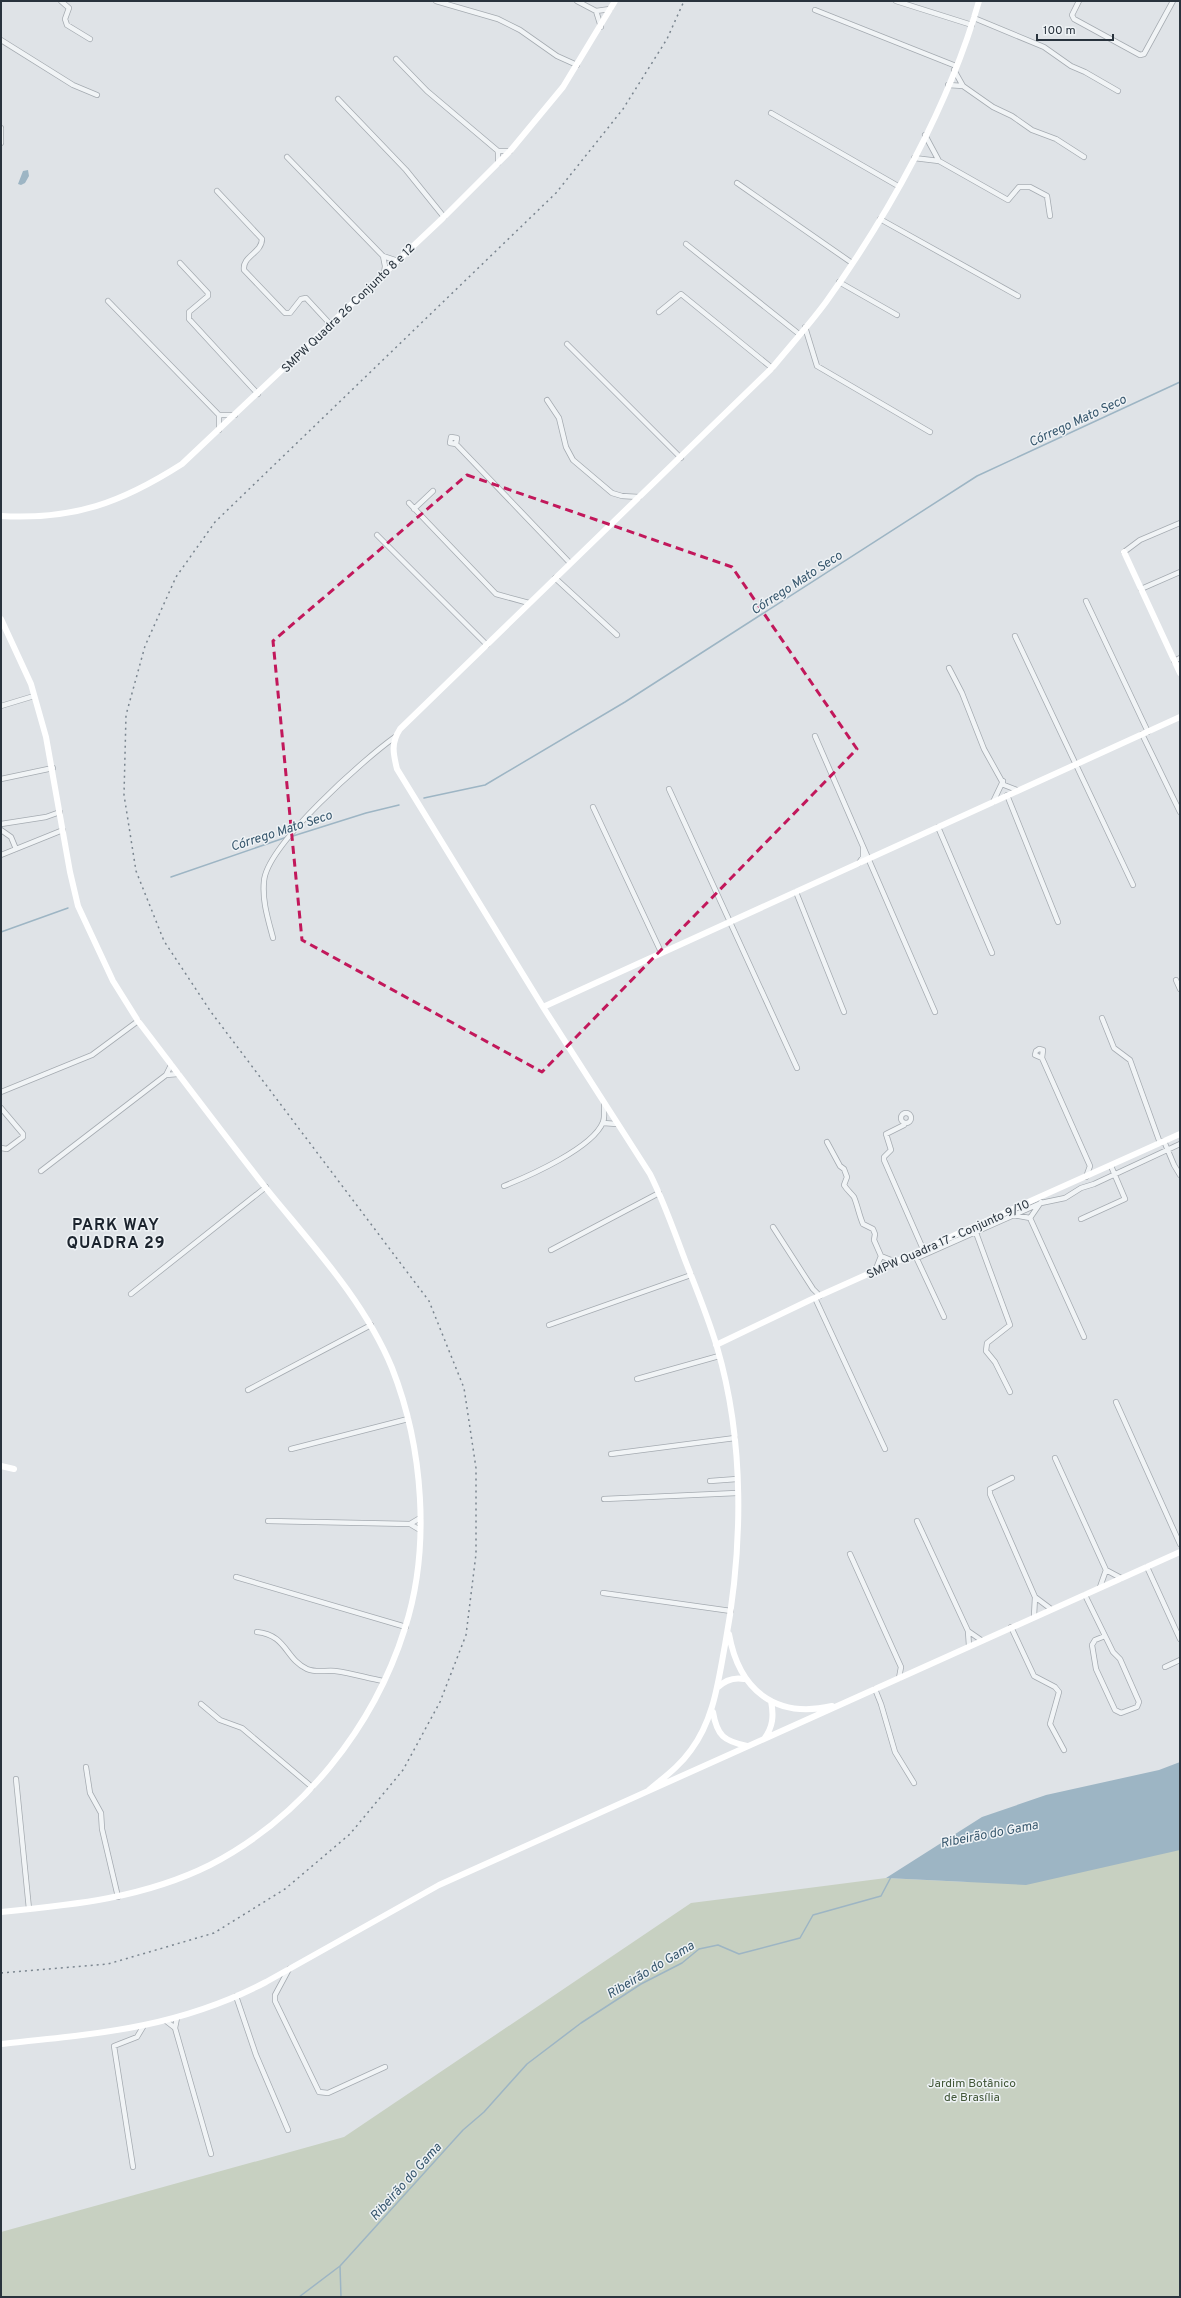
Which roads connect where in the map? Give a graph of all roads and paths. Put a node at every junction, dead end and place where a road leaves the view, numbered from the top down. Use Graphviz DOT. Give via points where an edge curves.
graph roads {
  1 [pos="61,1"];
  2 [pos="436,1"];
  3 [pos="577,1"];
  4 [pos="615,1"];
  5 [pos="896,1"];
  6 [pos="979,1"];
  7 [pos="1080,1"];
  8 [pos="1173,1"];
  9 [pos="612,9"];
  10 [pos="815,10"];
  11 [pos="596,11"];
  12 [pos="973,22"];
  13 [pos="601,27"];
  14 [pos="90,38"];
  15 [pos="1,40"];
  16 [pos="396,58"];
  17 [pos="577,65"];
  18 [pos="955,68"];
  19 [pos="948,85"];
  20 [pos="963,86"];
  21 [pos="1118,91"];
  22 [pos="97,95"];
  23 [pos="338,99"];
  24 [pos="771,113"];
  25 [pos="1,128"];
  26 [pos="925,135"];
  27 [pos="1,143"];
  28 [pos="498,151"];
  29 [pos="510,152"];
  30 [pos="287,157"];
  31 [pos="1084,157"];
  32 [pos="914,158"];
  33 [pos="938,161"];
  34 [pos="498,163"];
  35 [pos="737,183"];
  36 [pos="898,186"];
  37 [pos="216,191"];
  38 [pos="1050,216"];
  39 [pos="444,217"];
  40 [pos="880,220"];
  41 [pos="686,244"];
  42 [pos="383,256"];
  43 [pos="398,261"];
  44 [pos="180,263"];
  45 [pos="852,263"];
  46 [pos="384,274"];
  47 [pos="839,282"];
  48 [pos="1018,296"];
  49 [pos="108,301"];
  50 [pos="659,312"];
  51 [pos="897,315"];
  52 [pos="331,324"];
  53 [pos="805,327"];
  54 [pos="800,334"];
  55 [pos="567,344"];
  56 [pos="772,368"];
  57 [pos="258,394"];
  58 [pos="547,400"];
  59 [pos="219,415"];
  60 [pos="235,415"];
  61 [pos="219,431"];
  62 [pos="930,432"];
  63 [pos="456,444"];
  64 [pos="681,458"];
  65 [pos="433,491"];
  66 [pos="639,497"];
  67 [pos="409,503"];
  68 [pos="414,508"];
  69 [pos="1,516"];
  70 [pos="11,517"];
  71 [pos="1,521"];
  72 [pos="1180,524"];
  73 [pos="376,535"];
  74 [pos="1124,552"];
  75 [pos="570,563"];
  76 [pos="1180,572"];
  77 [pos="554,578"];
  78 [pos="1141,589"];
  79 [pos="1086,600"];
  80 [pos="529,603"];
  81 [pos="1,619"];
  82 [pos="617,635"];
  83 [pos="1015,636"];
  84 [pos="487,645"];
  85 [pos="1177,659"];
  86 [pos="949,668"];
  87 [pos="1180,673"];
  88 [pos="34,696"];
  89 [pos="1,706"];
  90 [pos="1180,718"];
  91 [pos="1145,733"];
  92 [pos="814,736"];
  93 [pos="395,737"];
  94 [pos="1076,764"];
  95 [pos="53,768"];
  96 [pos="1,779"];
  97 [pos="1003,781"];
  98 [pos="669,789"];
  99 [pos="1017,790"];
  100 [pos="1007,795"];
  101 [pos="992,802"];
  102 [pos="593,807"];
  103 [pos="60,812"];
  104 [pos="1180,812"];
  105 [pos="1,824"];
  106 [pos="938,827"];
  107 [pos="1,830"];
  108 [pos="63,830"];
  109 [pos="863,844"];
  110 [pos="16,849"];
  111 [pos="1,855"];
  112 [pos="870,859"];
  113 [pos="858,864"];
  114 [pos="1133,885"];
  115 [pos="796,892"];
  116 [pos="730,922"];
  117 [pos="1058,922"];
  118 [pos="273,938"];
  119 [pos="661,952"];
  120 [pos="992,953"];
  121 [pos="1176,980"];
  122 [pos="1180,989"];
  123 [pos="543,1007"];
  124 [pos="844,1012"];
  125 [pos="935,1012"];
  126 [pos="1102,1018"];
  127 [pos="138,1021"];
  128 [pos="1042,1058"];
  129 [pos="171,1065"];
  130 [pos="797,1068"];
  131 [pos="178,1074"];
  132 [pos="166,1075"];
  133 [pos="1,1092"];
  134 [pos="604,1104"];
  135 [pos="1,1108"];
  136 [pos="603,1123"];
  137 [pos="617,1124"];
  138 [pos="904,1124"];
  139 [pos="1180,1134"];
  140 [pos="827,1142"];
  141 [pos="1162,1142"];
  142 [pos="1180,1144"];
  143 [pos="1,1148"];
  144 [pos="1167,1148"];
  145 [pos="1090,1166"];
  146 [pos="1111,1166"];
  147 [pos="1101,1170"];
  148 [pos="41,1171"];
  149 [pos="1115,1174"];
  150 [pos="1180,1175"];
  151 [pos="1086,1177"];
  152 [pos="504,1186"];
  153 [pos="266,1187"];
  154 [pos="659,1193"];
  155 [pos="1044,1196"];
  156 [pos="1041,1202"];
  157 [pos="1003,1214"];
  158 [pos="1013,1215"];
  159 [pos="1030,1218"];
  160 [pos="1081,1219"];
  161 [pos="773,1228"];
  162 [pos="975,1230"];
  163 [pos="921,1241"];
  164 [pos="931,1246"];
  165 [pos="923,1249"];
  166 [pos="551,1250"];
  167 [pos="880,1256"];
  168 [pos="916,1256"];
  169 [pos="896,1262"];
  170 [pos="875,1271"];
  171 [pos="691,1275"];
  172 [pos="813,1289"];
  173 [pos="131,1294"];
  174 [pos="815,1298"];
  175 [pos="944,1317"];
  176 [pos="549,1324"];
  177 [pos="371,1325"];
  178 [pos="1084,1337"];
  179 [pos="716,1346"];
  180 [pos="719,1356"];
  181 [pos="637,1379"];
  182 [pos="248,1390"];
  183 [pos="1010,1392"];
  184 [pos="1116,1402"];
  185 [pos="408,1419"];
  186 [pos="735,1438"];
  187 [pos="291,1448"];
  188 [pos="885,1449"];
  189 [pos="611,1454"];
  190 [pos="1055,1458"];
  191 [pos="1,1466"];
  192 [pos="14,1469"];
  193 [pos="1012,1478"];
  194 [pos="737,1479"];
  195 [pos="710,1481"];
  196 [pos="737,1493"];
  197 [pos="604,1499"];
  198 [pos="420,1518"];
  199 [pos="268,1521"];
  200 [pos="917,1521"];
  201 [pos="410,1524"];
  202 [pos="420,1530"];
  203 [pos="1180,1544"];
  204 [pos="1180,1552"];
  205 [pos="850,1554"];
  206 [pos="1147,1566"];
  207 [pos="1106,1570"];
  208 [pos="236,1577"];
  209 [pos="1121,1578"];
  210 [pos="1100,1587"];
  211 [pos="603,1593"];
  212 [pos="1085,1595"];
  213 [pos="1035,1597"];
  214 [pos="1050,1609"];
  215 [pos="731,1611"];
  216 [pos="1034,1616"];
  217 [pos="1011,1626"];
  218 [pos="406,1627"];
  219 [pos="728,1629"];
  220 [pos="968,1631"];
  221 [pos="257,1632"];
  222 [pos="1105,1636"];
  223 [pos="1180,1639"];
  224 [pos="981,1640"];
  225 [pos="969,1646"];
  226 [pos="1180,1660"];
  227 [pos="1165,1667"];
  228 [pos="901,1668"];
  229 [pos="911,1673"];
  230 [pos="899,1678"];
  231 [pos="744,1679"];
  232 [pos="383,1681"];
  233 [pos="718,1688"];
  234 [pos="875,1689"];
  235 [pos="771,1701"];
  236 [pos="202,1704"];
  237 [pos="841,1704"];
  238 [pos="713,1711"];
  239 [pos="763,1740"];
  240 [pos="748,1746"];
  241 [pos="1064,1750"];
  242 [pos="86,1767"];
  243 [pos="16,1779"];
  244 [pos="914,1783"];
  245 [pos="312,1787"];
  246 [pos="648,1791"];
  247 [pos="118,1898"];
  248 [pos="29,1909"];
  249 [pos="1,1912"];
  250 [pos="289,1969"];
  251 [pos="236,1996"];
  252 [pos="177,2018"];
  253 [pos="166,2021"];
  254 [pos="143,2027"];
  255 [pos="175,2028"];
  256 [pos="1,2044"];
  257 [pos="385,2067"];
  258 [pos="288,2130"];
  259 [pos="211,2154"];
  260 [pos="133,2167"];
  1 -- 14 [label="street" via="69,8 65,19 67,25"];
  2 -- 17 [label="street" via="498,19 520,30 557,56"];
  3 -- 11 [label="street"];
  4 -- 9 [label="street, SMPW Quadra 26 Conjunto 8 e 12"];
  5 -- 12 [label="street"];
  6 -- 12 [label="street"];
  7 -- 8 [label="street" via="1072,15 1074,19 1140,55 1144,54"];
  9 -- 11 [label="street"];
  9 -- 13 [label="street, SMPW Quadra 26 Conjunto 8 e 12"];
  10 -- 18 [label="street"];
  11 -- 13 [label="street"];
  12 -- 18 [label="street"];
  12 -- 21 [label="street" via="1044,47 1071,66"];
  13 -- 17 [label="street, SMPW Quadra 26 Conjunto 8 e 12"];
  15 -- 22 [label="street" via="73,85"];
  16 -- 28 [label="street" via="427,91"];
  17 -- 29 [label="street, SMPW Quadra 26 Conjunto 8 e 12"];
  18 -- 19 [label="street"];
  18 -- 20 [label="street"];
  19 -- 20 [label="street"];
  19 -- 26 [label="street"];
  20 -- 31 [label="street" via="1032,130 1056,139"];
  23 -- 39 [label="street" via="406,170"];
  24 -- 36 [label="street"];
  25 -- 27 [label="street"];
  26 -- 32 [label="street"];
  26 -- 33 [label="street"];
  28 -- 29 [label="street"];
  28 -- 34 [label="street"];
  29 -- 34 [label="street, SMPW Quadra 26 Conjunto 8 e 12"];
  30 -- 42 [label="street"];
  32 -- 33 [label="street"];
  32 -- 36 [label="street"];
  33 -- 38 [label="street" via="1008,200 1019,187 1030,187 1047,196"];
  34 -- 39 [label="street, SMPW Quadra 26 Conjunto 8 e 12"];
  35 -- 45 [label="street"];
  36 -- 40 [label="street"];
  37 -- 52 [label="street" via="262,239 260,246 245,262 244,270 285,313 290,313 301,299 306,298"];
  39 -- 43 [label="street, SMPW Quadra 26 Conjunto 8 e 12"];
  40 -- 45 [label="street"];
  40 -- 48 [label="street"];
  41 -- 54 [label="street"];
  42 -- 43 [label="street"];
  42 -- 46 [label="street"];
  43 -- 46 [label="street, SMPW Quadra 26 Conjunto 8 e 12"];
  44 -- 57 [label="street" via="208,293 208,296 190,312 189,319"];
  45 -- 47 [label="street"];
  46 -- 52 [label="street, SMPW Quadra 26 Conjunto 8 e 12"];
  47 -- 51 [label="street"];
  47 -- 53 [label="street"];
  49 -- 59 [label="street"];
  50 -- 56 [label="street" via="681,294"];
  52 -- 57 [label="street, SMPW Quadra 26 Conjunto 8 e 12"];
  53 -- 54 [label="street"];
  53 -- 62 [label="street" via="816,366"];
  54 -- 56 [label="street"];
  55 -- 64 [label="street"];
  56 -- 64 [label="street"];
  57 -- 60 [label="street, SMPW Quadra 26 Conjunto 8 e 12"];
  58 -- 66 [label="street" via="559,418 566,447 573,460 612,493"];
  59 -- 60 [label="street"];
  59 -- 61 [label="street"];
  60 -- 61 [label="street, SMPW Quadra 26 Conjunto 8 e 12"];
  61 -- 70 [label="street, SMPW Quadra 26 Conjunto 8 e 12" via="182,464 148,486 113,502 77,512"];
  63 -- 75 [label="street"];
  64 -- 66 [label="street"];
  65 -- 68 [label="street"];
  66 -- 75 [label="street"];
  67 -- 68 [label="street"];
  68 -- 80 [label="street" via="496,594"];
  69 -- 70 [label="street, SMPW Quadra 26 Conjunto 8 e 12"];
  70 -- 71 [label="street, SMPW Quadra 26 Conjunto 8 e 12"];
  72 -- 74 [label="street" via="1140,540"];
  73 -- 84 [label="street"];
  74 -- 78 [label="street"];
  75 -- 77 [label="street"];
  76 -- 78 [label="street"];
  77 -- 80 [label="street"];
  77 -- 82 [label="street"];
  78 -- 85 [label="street"];
  79 -- 91 [label="street"];
  80 -- 84 [label="street"];
  81 -- 88 [label="street"];
  83 -- 94 [label="street"];
  84 -- 93 [label="street" via="400,729"];
  85 -- 87 [label="street"];
  86 -- 97 [label="street" via="962,693 980,742"];
  88 -- 89 [label="street"];
  88 -- 95 [label="street"];
  90 -- 91 [label="street"];
  91 -- 94 [label="street"];
  91 -- 104 [label="street"];
  92 -- 109 [label="street"];
  93 -- 118 [label="street" via="306,816 272,859 264,880 264,904"];
  93 -- 123 [label="street" via="393,747 397,769"];
  94 -- 99 [label="street"];
  94 -- 114 [label="street"];
  95 -- 96 [label="street"];
  95 -- 103 [label="street"];
  97 -- 99 [label="street" via="1009,789"];
  97 -- 101 [label="street"];
  98 -- 116 [label="street"];
  99 -- 100 [label="street"];
  100 -- 101 [label="street"];
  100 -- 117 [label="street"];
  101 -- 106 [label="street"];
  102 -- 119 [label="street"];
  103 -- 105 [label="street" via="46,817"];
  103 -- 108 [label="street"];
  106 -- 112 [label="street"];
  106 -- 120 [label="street"];
  107 -- 110 [label="street" via="11,838"];
  108 -- 110 [label="street"];
  108 -- 127 [label="street" via="78,906 113,981"];
  109 -- 112 [label="street"];
  109 -- 113 [label="street" via="863,857"];
  110 -- 111 [label="street"];
  112 -- 113 [label="street"];
  112 -- 125 [label="street"];
  113 -- 115 [label="street"];
  115 -- 116 [label="street"];
  115 -- 124 [label="street"];
  116 -- 119 [label="street"];
  116 -- 130 [label="street"];
  119 -- 123 [label="street"];
  121 -- 122 [label="street"];
  123 -- 134 [label="street"];
  126 -- 141 [label="street" via="1114,1048 1130,1060"];
  127 -- 129 [label="street"];
  127 -- 133 [label="street" via="92,1055"];
  128 -- 145 [label="street"];
  129 -- 131 [label="street"];
  129 -- 132 [label="street"];
  131 -- 132 [label="street"];
  131 -- 153 [label="street"];
  132 -- 148 [label="street"];
  134 -- 136 [label="street"];
  134 -- 137 [label="street"];
  135 -- 143 [label="street" via="23,1137 7,1149"];
  136 -- 137 [label="street"];
  136 -- 152 [label="street" via="594,1134 570,1153 545,1168"];
  137 -- 154 [label="street"];
  138 -- 163 [label="street" via="886,1134 891,1150 884,1160"];
  139 -- 141 [label="street, SMPW Quadra 17 - Conjunto 9/10"];
  140 -- 167 [label="street" via="844,1169 847,1177 844,1185 852,1195 863,1224 873,1229"];
  141 -- 144 [label="street"];
  141 -- 146 [label="street, SMPW Quadra 17 - Conjunto 9/10"];
  142 -- 144 [label="street"];
  144 -- 149 [label="street"];
  144 -- 150 [label="street"];
  145 -- 147 [label="street"];
  145 -- 151 [label="street"];
  146 -- 147 [label="street, SMPW Quadra 17 - Conjunto 9/10"];
  146 -- 149 [label="street"];
  147 -- 151 [label="street, SMPW Quadra 17 - Conjunto 9/10"];
  149 -- 156 [label="street" via="1081,1188 1065,1198"];
  149 -- 160 [label="street" via="1125,1199"];
  151 -- 155 [label="street, SMPW Quadra 17 - Conjunto 9/10"];
  153 -- 173 [label="street"];
  153 -- 177 [label="street" via="316,1249"];
  154 -- 166 [label="street"];
  154 -- 171 [label="street"];
  155 -- 156 [label="street"];
  155 -- 157 [label="street, SMPW Quadra 17 - Conjunto 9/10"];
  156 -- 158 [label="street"];
  156 -- 159 [label="street"];
  157 -- 158 [label="street"];
  157 -- 162 [label="street, SMPW Quadra 17 - Conjunto 9/10"];
  158 -- 159 [label="street"];
  158 -- 162 [label="street"];
  159 -- 178 [label="street"];
  161 -- 172 [label="street"];
  162 -- 164 [label="street, SMPW Quadra 17 - Conjunto 9/10"];
  162 -- 168 [label="street"];
  162 -- 183 [label="street" via="1010,1325 987,1343 986,1351 995,1362"];
  163 -- 164 [label="street"];
  163 -- 165 [label="street"];
  164 -- 165 [label="street, SMPW Quadra 17 - Conjunto 9/10"];
  165 -- 168 [label="street, SMPW Quadra 17 - Conjunto 9/10"];
  167 -- 169 [label="street"];
  167 -- 170 [label="street"];
  168 -- 169 [label="street, SMPW Quadra 17 - Conjunto 9/10"];
  168 -- 175 [label="street"];
  169 -- 170 [label="street, SMPW Quadra 17 - Conjunto 9/10"];
  170 -- 174 [label="street, SMPW Quadra 17 - Conjunto 9/10"];
  171 -- 176 [label="street"];
  171 -- 179 [label="street"];
  172 -- 174 [label="street"];
  172 -- 174 [label="street"];
  174 -- 179 [label="street, SMPW Quadra 17 - Conjunto 9/10"];
  174 -- 188 [label="street"];
  177 -- 182 [label="street"];
  177 -- 185 [label="street" via="391,1368"];
  179 -- 180 [label="street"];
  180 -- 181 [label="street"];
  180 -- 186 [label="street"];
  184 -- 203 [label="street"];
  185 -- 187 [label="street"];
  185 -- 198 [label="street" via="418,1464"];
  186 -- 189 [label="street"];
  186 -- 194 [label="street"];
  190 -- 207 [label="street"];
  191 -- 192 [label="street"];
  193 -- 213 [label="street" via="990,1491"];
  194 -- 195 [label="street"];
  194 -- 196 [label="street"];
  196 -- 197 [label="street"];
  196 -- 215 [label="street" via="736,1569"];
  198 -- 201 [label="street"];
  198 -- 202 [label="street"];
  199 -- 201 [label="street"];
  200 -- 220 [label="street"];
  201 -- 202 [label="street"];
  202 -- 218 [label="street" via="419,1563"];
  204 -- 206 [label="street"];
  205 -- 228 [label="street"];
  206 -- 209 [label="street"];
  206 -- 223 [label="street"];
  207 -- 209 [label="street"];
  207 -- 210 [label="street"];
  208 -- 218 [label="street"];
  209 -- 210 [label="street"];
  210 -- 212 [label="street"];
  211 -- 215 [label="street"];
  212 -- 214 [label="street"];
  212 -- 222 [label="street"];
  213 -- 214 [label="street"];
  213 -- 216 [label="street"];
  214 -- 216 [label="street"];
  215 -- 219 [label="street"];
  216 -- 217 [label="street"];
  217 -- 224 [label="street"];
  217 -- 241 [label="street" via="1034,1676 1055,1687 1059,1692 1050,1724"];
  218 -- 232 [label="street"];
  219 -- 231 [label="street" via="733,1654"];
  219 -- 233 [label="street"];
  220 -- 224 [label="street"];
  220 -- 225 [label="street"];
  221 -- 232 [label="street" via="276,1637 298,1662 308,1669"];
  222 -- 222 [label="street" via="1122,1663 1139,1702 1137,1707 1121,1713 1115,1710 1096,1669 1092,1645 1094,1640"];
  224 -- 225 [label="street"];
  225 -- 229 [label="street"];
  226 -- 227 [label="street"];
  228 -- 229 [label="street"];
  228 -- 230 [label="street"];
  229 -- 230 [label="street"];
  230 -- 234 [label="street"];
  231 -- 233 [label="street" via="732,1678"];
  231 -- 235 [label="street"];
  232 -- 245 [label="street" via="344,1748"];
  233 -- 238 [label="street"];
  234 -- 237 [label="street"];
  234 -- 244 [label="street" via="895,1752"];
  235 -- 237 [label="street" via="794,1710 820,1709"];
  235 -- 239 [label="street" via="772,1727"];
  236 -- 245 [label="street" via="220,1720 242,1728"];
  237 -- 239 [label="street"];
  238 -- 240 [label="street" via="718,1730 724,1737 728,1741"];
  238 -- 246 [label="street" via="688,1754 676,1768"];
  239 -- 240 [label="street"];
  240 -- 246 [label="street"];
  242 -- 247 [label="street" via="90,1793 101,1812 102,1829"];
  243 -- 248 [label="street"];
  245 -- 247 [label="street" via="273,1825 238,1849 182,1877"];
  246 -- 250 [label="street" via="423,1893"];
  247 -- 248 [label="street"];
  248 -- 249 [label="street"];
  250 -- 251 [label="street"];
  250 -- 257 [label="street" via="275,1995 275,2001 319,2092 328,2093"];
  251 -- 252 [label="street"];
  251 -- 258 [label="street" via="253,2048"];
  252 -- 253 [label="street"];
  252 -- 255 [label="street"];
  253 -- 254 [label="street"];
  253 -- 255 [label="street"];
  254 -- 256 [label="street"];
  254 -- 260 [label="street" via="137,2037 114,2046"];
  255 -- 259 [label="street"];
}
